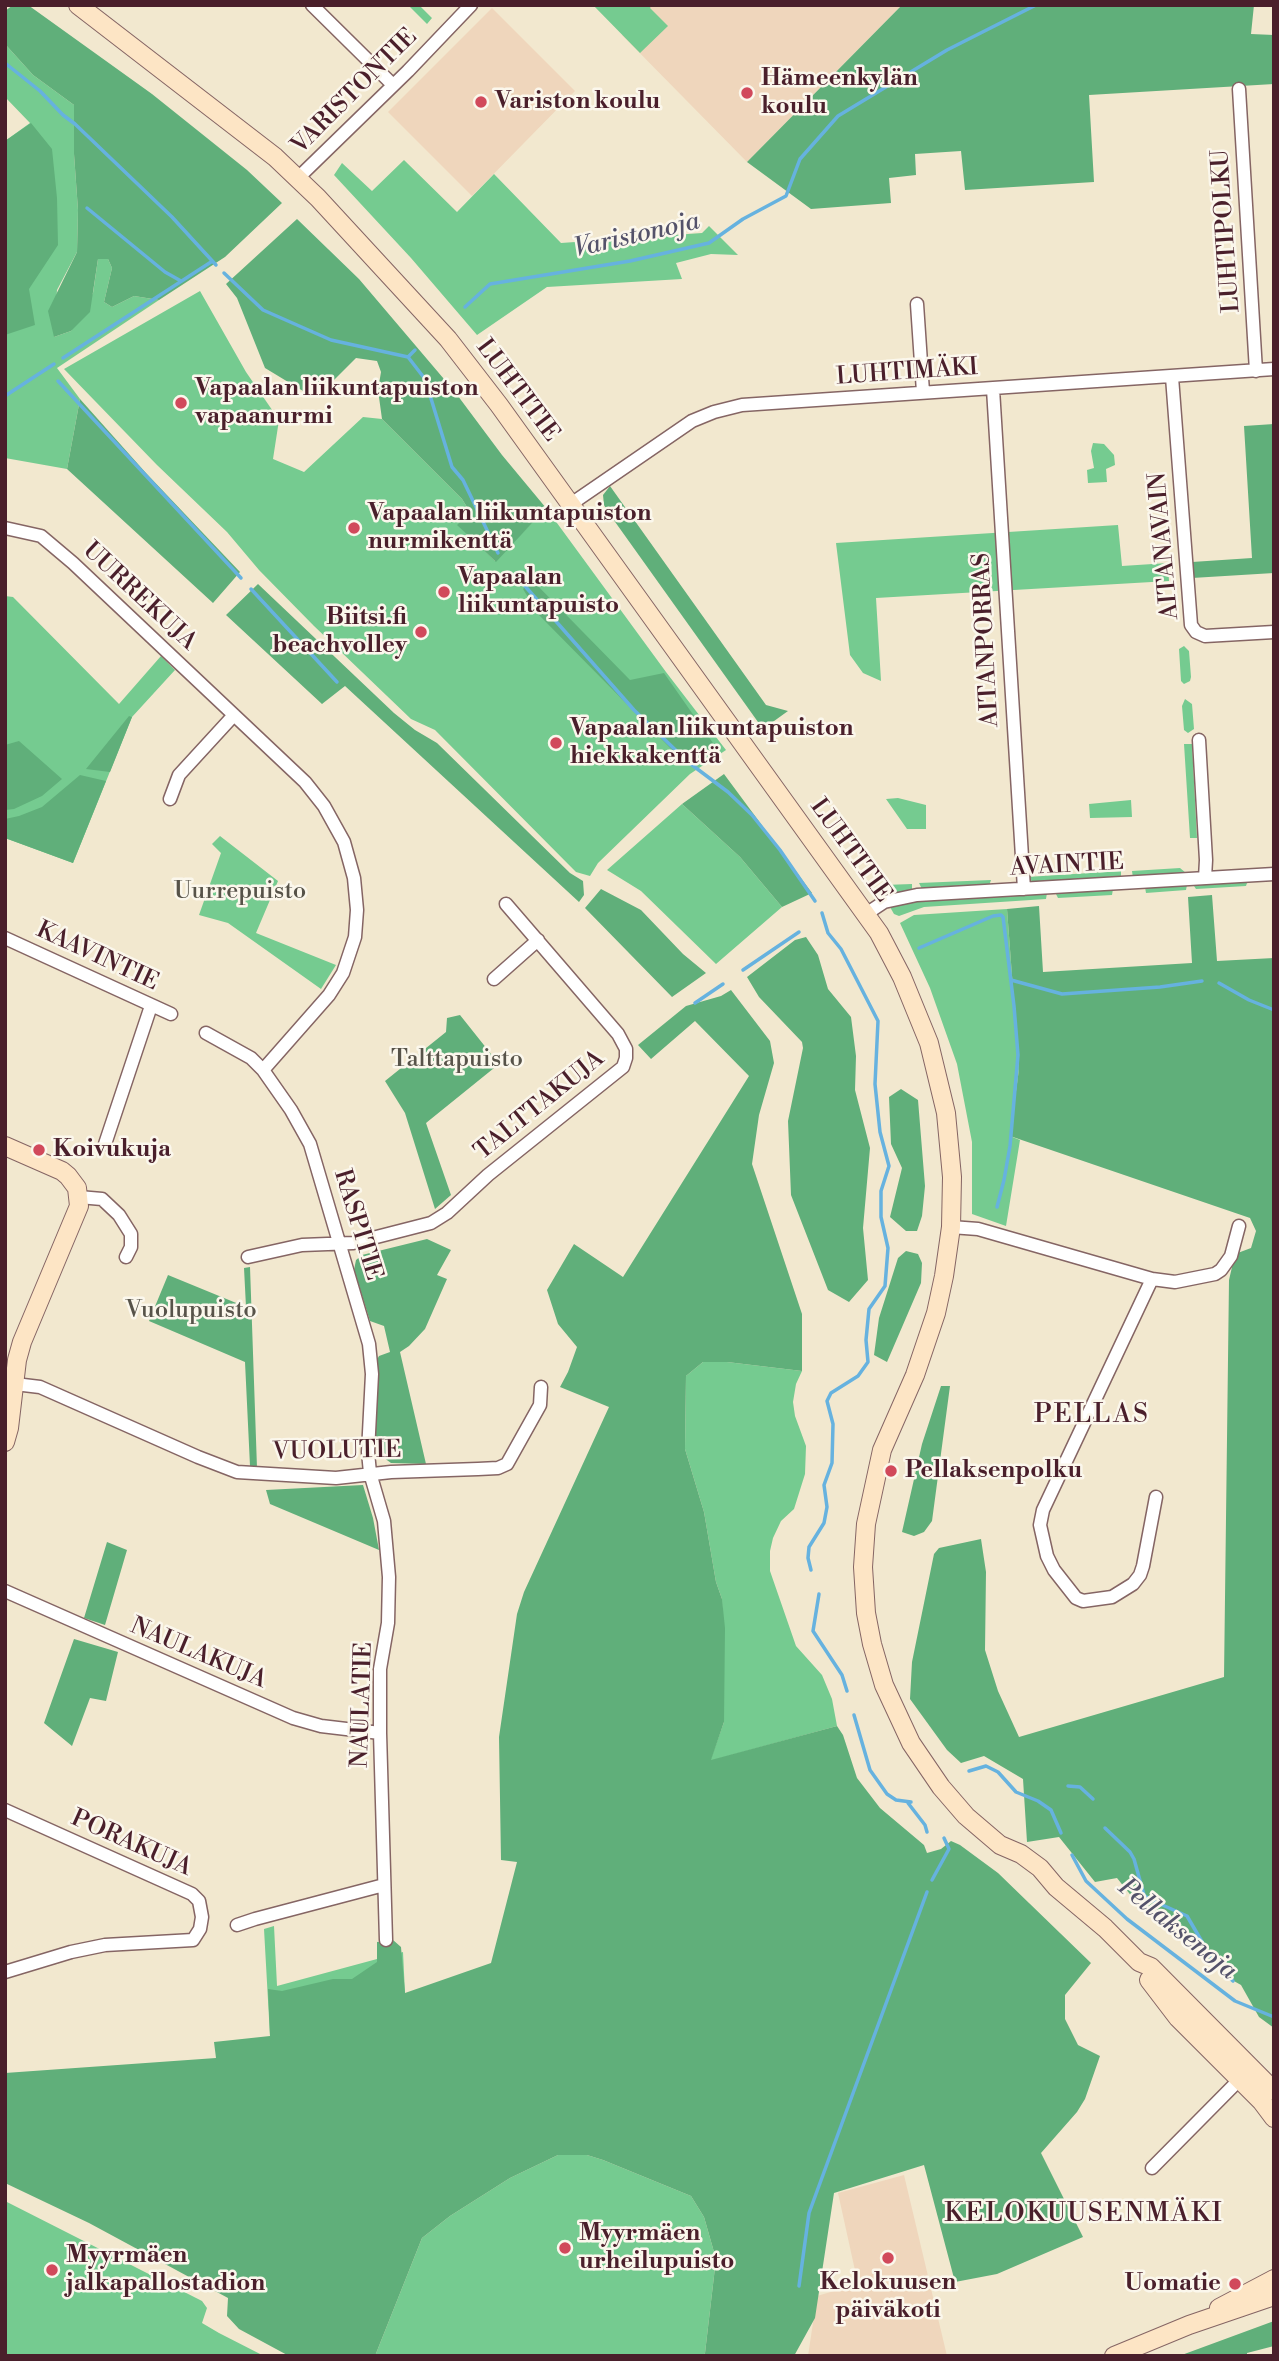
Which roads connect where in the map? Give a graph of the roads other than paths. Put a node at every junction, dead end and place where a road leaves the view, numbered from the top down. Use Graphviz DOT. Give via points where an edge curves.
graph roads {
  1 [pos="78,5"];
  2 [pos="312,5"];
  3 [pos="471,5"];
  4 [pos="393,85"];
  5 [pos="1239,89"];
  6 [pos="298,178"];
  7 [pos="917,304"];
  8 [pos="1274,369"];
  9 [pos="1256,370"];
  10 [pos="1172,377"];
  11 [pos="993,389"];
  12 [pos="923,392"];
  13 [pos="571,504"];
  14 [pos="5,528"];
  15 [pos="1274,632"];
  16 [pos="234,715"];
  17 [pos="1199,740"];
  18 [pos="170,799"];
  19 [pos="1274,874"];
  20 [pos="1205,878"];
  21 [pos="1024,889"];
  22 [pos="506,904"];
  23 [pos="866,914"];
  24 [pos="5,938"];
  25 [pos="538,940"];
  26 [pos="494,979"];
  27 [pos="151,1006"];
  28 [pos="171,1014"];
  29 [pos="206,1032"];
  30 [pos="263,1070"];
  31 [pos="105,1144"];
  32 [pos="5,1146"];
  33 [pos="79,1197"];
  34 [pos="1239,1226"];
  35 [pos="951,1227"];
  36 [pos="339,1245"];
  37 [pos="126,1257"];
  38 [pos="248,1257"];
  39 [pos="1152,1279"];
  40 [pos="12,1375"];
  41 [pos="541,1387"];
  42 [pos="5,1442"];
  43 [pos="370,1473"];
  44 [pos="1156,1497"];
  45 [pos="5,1591"];
  46 [pos="380,1733"];
  47 [pos="5,1810"];
  48 [pos="384,1885"];
  49 [pos="237,1925"];
  50 [pos="386,1940"];
  51 [pos="5,1972"];
  52 [pos="1246,2074"];
  53 [pos="1274,2091"];
  54 [pos="1274,2118"];
  55 [pos="1152,2168"];
  56 [pos="1274,2279"];
  57 [pos="1274,2296"];
  58 [pos="1189,2325"];
  59 [pos="1114,2356"];
  1 -- 6 [label="street, LUHTITIE"];
  2 -- 4 [label="street"];
  3 -- 4 [label="street, VARISTONTIE"];
  4 -- 6 [label="street, VARISTONTIE"];
  5 -- 9 [label="street, LUHTIPOLKU"];
  6 -- 13 [label="street, LUHTITIE" via="448,339"];
  7 -- 12 [label="street"];
  8 -- 9 [label="street, LUHTIMÄKI"];
  9 -- 10 [label="street, LUHTIMÄKI"];
  10 -- 11 [label="street, LUHTIMÄKI"];
  10 -- 15 [label="street, AITANAVAIN" via="1191,625 1205,636"];
  11 -- 12 [label="street, LUHTIMÄKI"];
  11 -- 21 [label="street, AITANPORRAS"];
  12 -- 13 [label="street, LUHTIMÄKI" via="741,405 714,412 678,429"];
  13 -- 23 [label="street, LUHTITIE"];
  14 -- 16 [label="street, UURREKUJA" via="35,533 49,541"];
  16 -- 18 [label="street" via="179,775"];
  16 -- 30 [label="street, UURREKUJA" via="324,806 350,859 356,897 355,937 344,973"];
  17 -- 20 [label="street"];
  19 -- 20 [label="street, AVAINTIE"];
  20 -- 21 [label="street, AVAINTIE"];
  21 -- 23 [label="street, AVAINTIE" via="917,895 884,902"];
  22 -- 25 [label="street, TALTTAKUJA"];
  23 -- 35 [label="street, LUHTITIE" via="902,977 939,1079 950,1140"];
  24 -- 27 [label="street, KAAVINTIE"];
  25 -- 26 [label="street"];
  25 -- 36 [label="street, TALTTAKUJA" via="618,1034 626,1049 623,1067 447,1213 420,1226"];
  27 -- 28 [label="street, KAAVINTIE"];
  27 -- 31 [label="street"];
  29 -- 30 [label="street, RASPITIE"];
  30 -- 36 [label="street, RASPITIE" via="310,1144"];
  32 -- 33 [label="street" via="62,1171"];
  33 -- 37 [label="street" via="102,1199 119,1215 131,1234"];
  33 -- 40 [label="street"];
  34 -- 39 [label="street" via="1222,1270 1175,1282"];
  35 -- 39 [label="street" via="978,1229"];
  35 -- 52 [label="street, LUHTITIE" via="932,1324 882,1450 864,1541 864,1593 878,1669 911,1743 966,1816 1000,1845 1040,1868 1139,1962 1151,1967"];
  36 -- 38 [label="street, TALTTAKUJA" via="302,1245"];
  36 -- 43 [label="street, RASPITIE" via="369,1344"];
  39 -- 44 [label="street" via="1043,1510 1042,1539 1054,1570 1076,1598 1112,1597 1140,1575"];
  40 -- 42 [label="street"];
  40 -- 43 [label="street, VUOLUTIE" via="237,1472 336,1478"];
  41 -- 43 [label="street, VUOLUTIE" via="540,1405 507,1464"];
  43 -- 46 [label="street, NAULATIE" via="384,1521 389,1577 380,1669"];
  45 -- 46 [label="street, NAULAKUJA" via="293,1718"];
  46 -- 48 [label="street, NAULATIE"];
  47 -- 51 [label="street, PORAKUJA" via="195,1896 202,1917 192,1940 105,1945"];
  48 -- 49 [label="street"];
  48 -- 50 [label="street, NAULATIE"];
  52 -- 53 [label="street, LUHTITIE"];
  52 -- 54 [label="street, LUHTITIE"];
  52 -- 55 [label="street"];
  56 -- 58 [label="street"];
  57 -- 58 [label="street"];
  58 -- 59 [label="street"];
}
